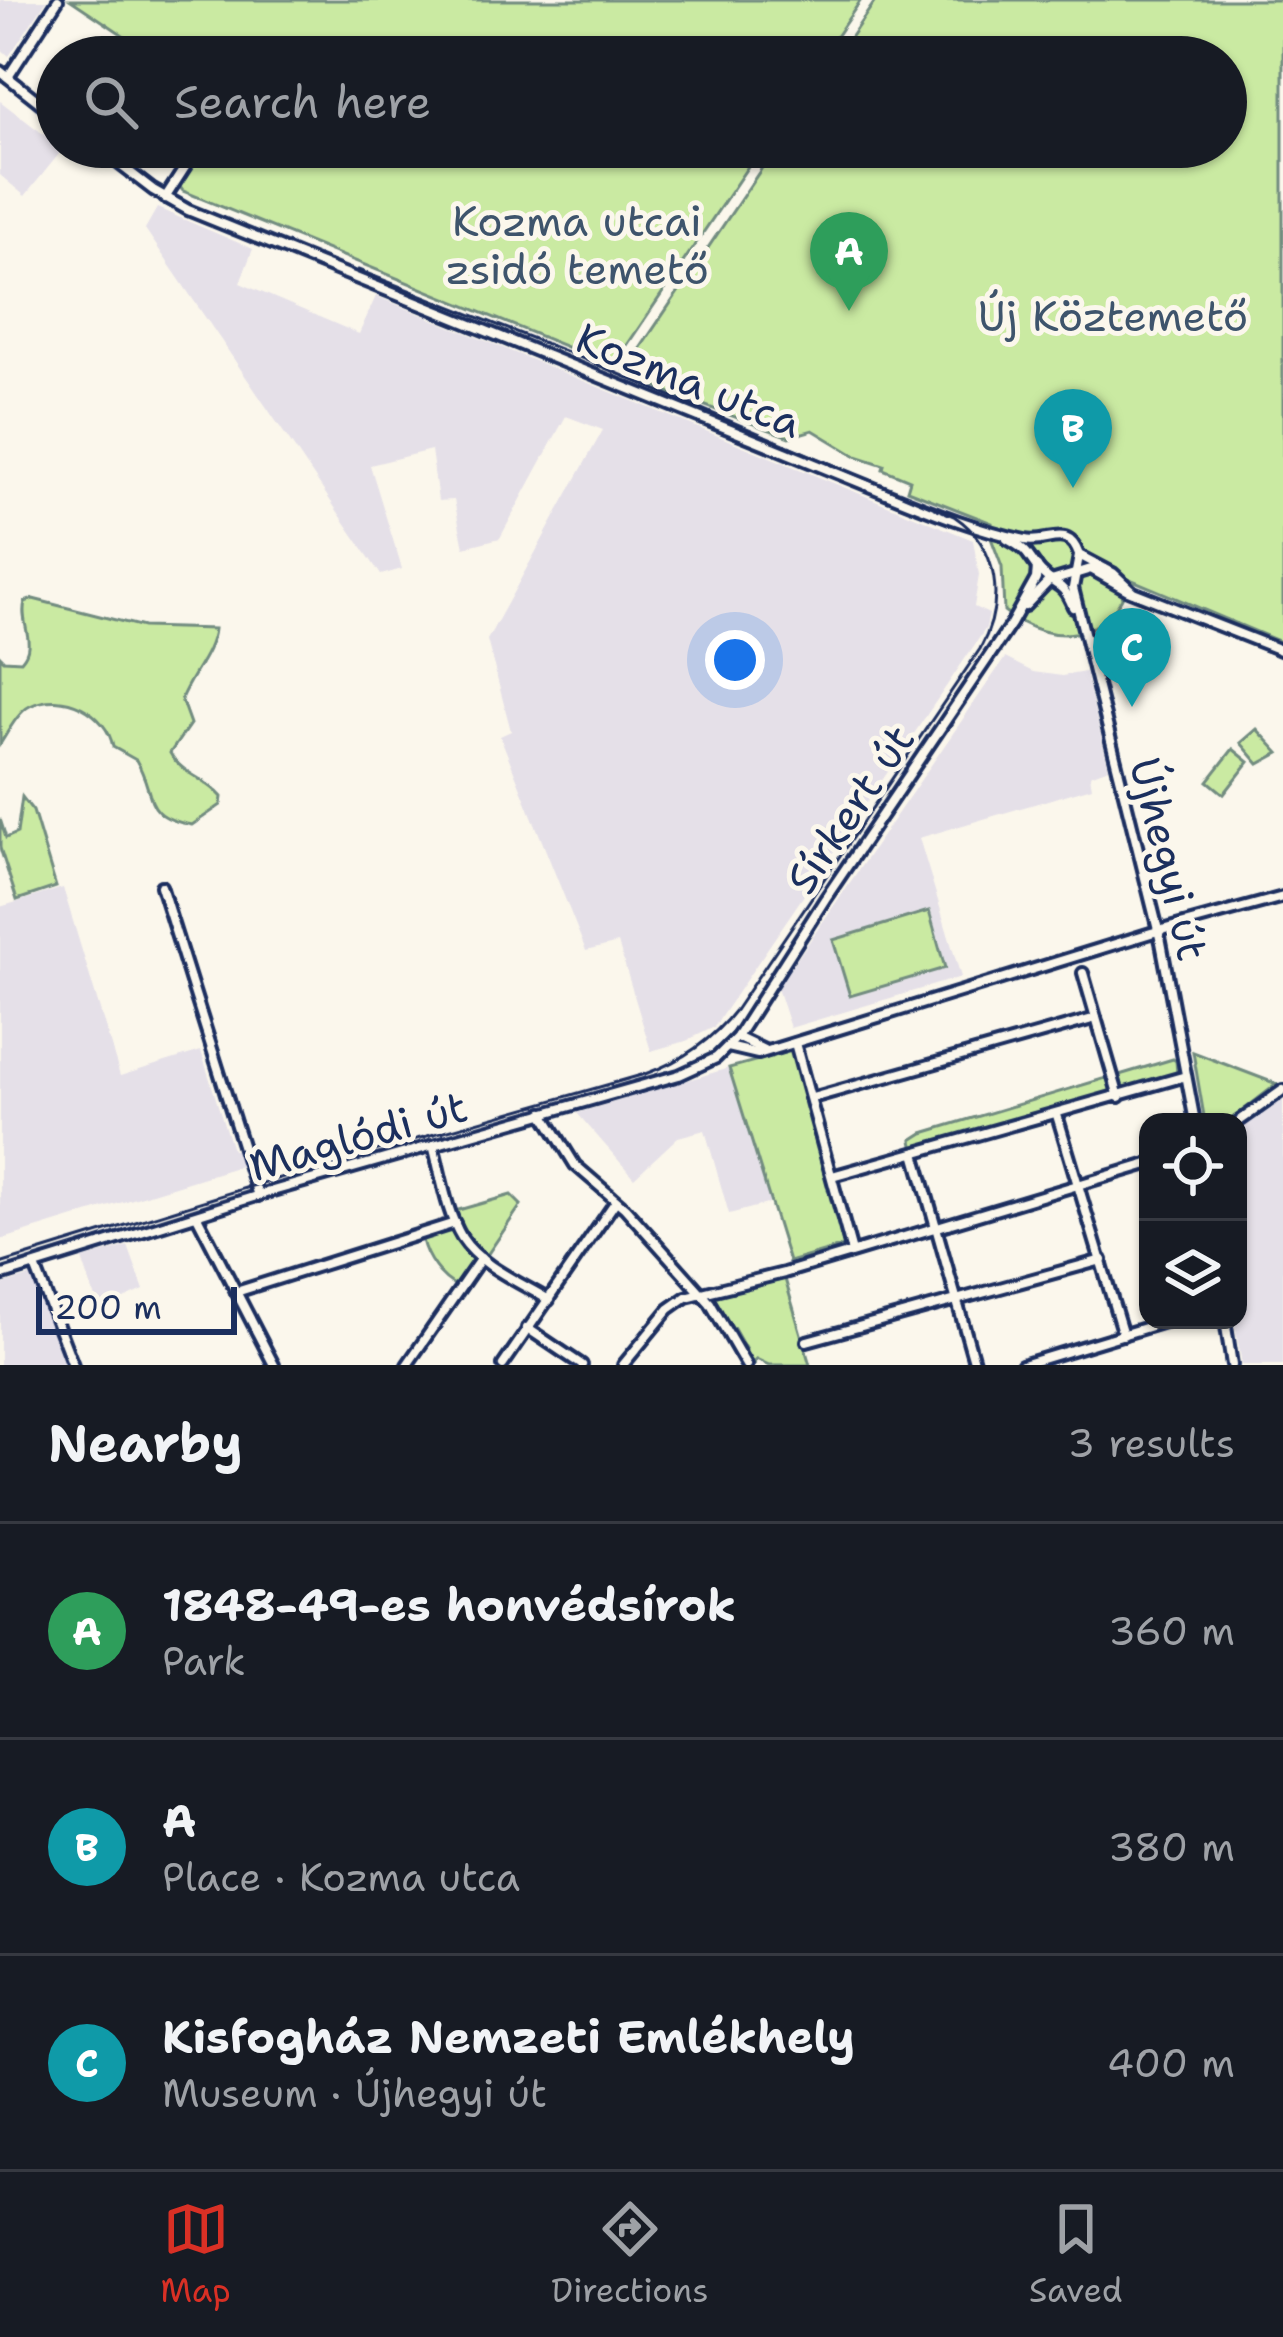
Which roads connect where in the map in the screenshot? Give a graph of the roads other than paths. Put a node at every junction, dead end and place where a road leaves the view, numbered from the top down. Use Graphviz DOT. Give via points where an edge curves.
graph roads {
  1 [pos="58,0"];
  2 [pos="4,74"];
  3 [pos="36,99"];
  4 [pos="125,168"];
  5 [pos="184,168"];
  6 [pos="165,198"];
  7 [pos="1004,536"];
  8 [pos="1040,542"];
  9 [pos="1078,555"];
  10 [pos="1036,563"];
  11 [pos="1073,572"];
  12 [pos="1053,579"];
  13 [pos="1132,591"];
  14 [pos="1078,613"];
  15 [pos="1016,616"];
  16 [pos="1283,652"];
  17 [pos="161,886"];
  18 [pos="1283,896"];
  19 [pos="1158,931"];
  20 [pos="1083,973"];
  21 [pos="1096,1018"];
  22 [pos="737,1037"];
  23 [pos="795,1042"];
  24 [pos="728,1047"];
  25 [pos="772,1049"];
  26 [pos="1186,1076"];
  27 [pos="1283,1090"];
  28 [pos="1119,1097"];
  29 [pos="812,1098"];
  30 [pos="543,1113"];
  31 [pos="1193,1113"];
  32 [pos="1057,1115"];
  33 [pos="1247,1116"];
  34 [pos="433,1145"];
  35 [pos="915,1153"];
  36 [pos="1139,1168"];
  37 [pos="832,1176"];
  38 [pos="1081,1186"];
  39 [pos="258,1196"];
  40 [pos="616,1201"];
  41 [pos="197,1216"];
  42 [pos="455,1223"];
  43 [pos="935,1227"];
  44 [pos="852,1252"];
  45 [pos="481,1258"];
  46 [pos="1102,1260"];
  47 [pos="34,1265"];
  48 [pos="0,1276"];
  49 [pos="236,1292"];
  50 [pos="702,1294"];
  51 [pos="549,1300"];
  52 [pos="956,1301"];
  53 [pos="527,1328"];
  54 [pos="1142,1329"];
  55 [pos="1226,1329"];
  56 [pos="1123,1335"];
  57 [pos="807,1341"];
  58 [pos="73,1365"];
  59 [pos="274,1365"];
  60 [pos="407,1365"];
  61 [pos="503,1365"];
  62 [pos="583,1365"];
  63 [pos="623,1365"];
  64 [pos="746,1365"];
  65 [pos="975,1365"];
  66 [pos="1022,1365"];
  67 [pos="1232,1365"];
  1 -- 2 [label="street"];
  2 -- 3 [label="street"];
  4 -- 6 [label="street, Kozma utca"];
  5 -- 6 [label="street"];
  6 -- 7 [label="street, Kozma utca"];
  7 -- 8 [label="street, Kozma utca"];
  7 -- 10 [label="street, Kozma utca"];
  8 -- 9 [label="street, Kozma utca" via="1064,536"];
  8 -- 10 [label="street"];
  9 -- 11 [label="street"];
  9 -- 13 [label="street, Kozma utca"];
  10 -- 12 [label="street, Kozma utca"];
  10 -- 15 [label="street, Sírkert út"];
  11 -- 12 [label="street"];
  11 -- 13 [label="street, Kozma utca" via="1096,571"];
  11 -- 14 [label="street, Újhegyi út"];
  12 -- 14 [label="street, Újhegyi út"];
  12 -- 15 [label="street, Sírkert út"];
  13 -- 16 [label="street, Kozma utca"];
  14 -- 19 [label="street, Újhegyi út"];
  15 -- 22 [label="street, Sírkert út"];
  17 -- 39 [label="street"];
  18 -- 19 [label="street"];
  19 -- 23 [label="street"];
  19 -- 26 [label="street, Újhegyi út"];
  20 -- 21 [label="street"];
  21 -- 28 [label="street"];
  21 -- 29 [label="street"];
  22 -- 24 [label="street, Maglódi út"];
  22 -- 25 [label="street"];
  23 -- 25 [label="street"];
  23 -- 29 [label="street"];
  24 -- 25 [label="street" via="753,1055"];
  24 -- 30 [label="street, Maglódi út" via="679,1075"];
  26 -- 28 [label="street"];
  26 -- 31 [label="street, Újhegyi út"];
  27 -- 33 [label="street"];
  28 -- 32 [label="street"];
  29 -- 37 [label="street"];
  30 -- 34 [label="street, Maglódi út"];
  30 -- 40 [label="street" via="569,1157"];
  32 -- 35 [label="street"];
  32 -- 38 [label="street"];
  34 -- 39 [label="street, Maglódi út"];
  34 -- 42 [label="street"];
  35 -- 37 [label="street"];
  35 -- 43 [label="street"];
  36 -- 38 [label="street"];
  37 -- 44 [label="street"];
  38 -- 43 [label="street"];
  38 -- 46 [label="street"];
  39 -- 41 [label="street, Maglódi út"];
  40 -- 50 [label="street"];
  40 -- 51 [label="street"];
  41 -- 47 [label="street, Maglódi út"];
  41 -- 49 [label="street"];
  42 -- 45 [label="street"];
  42 -- 49 [label="street"];
  43 -- 44 [label="street"];
  43 -- 52 [label="street"];
  44 -- 50 [label="street"];
  45 -- 51 [label="street"];
  45 -- 60 [label="street"];
  46 -- 52 [label="street"];
  46 -- 56 [label="street"];
  47 -- 48 [label="street, Maglódi út"];
  47 -- 58 [label="street"];
  49 -- 59 [label="street"];
  50 -- 63 [label="street" via="675,1303"];
  50 -- 64 [label="street"];
  51 -- 53 [label="street"];
  52 -- 57 [label="street"];
  52 -- 65 [label="street"];
  53 -- 61 [label="street"];
  53 -- 62 [label="street"];
  54 -- 56 [label="street"];
  55 -- 67 [label="street"];
  56 -- 66 [label="street"];
}
